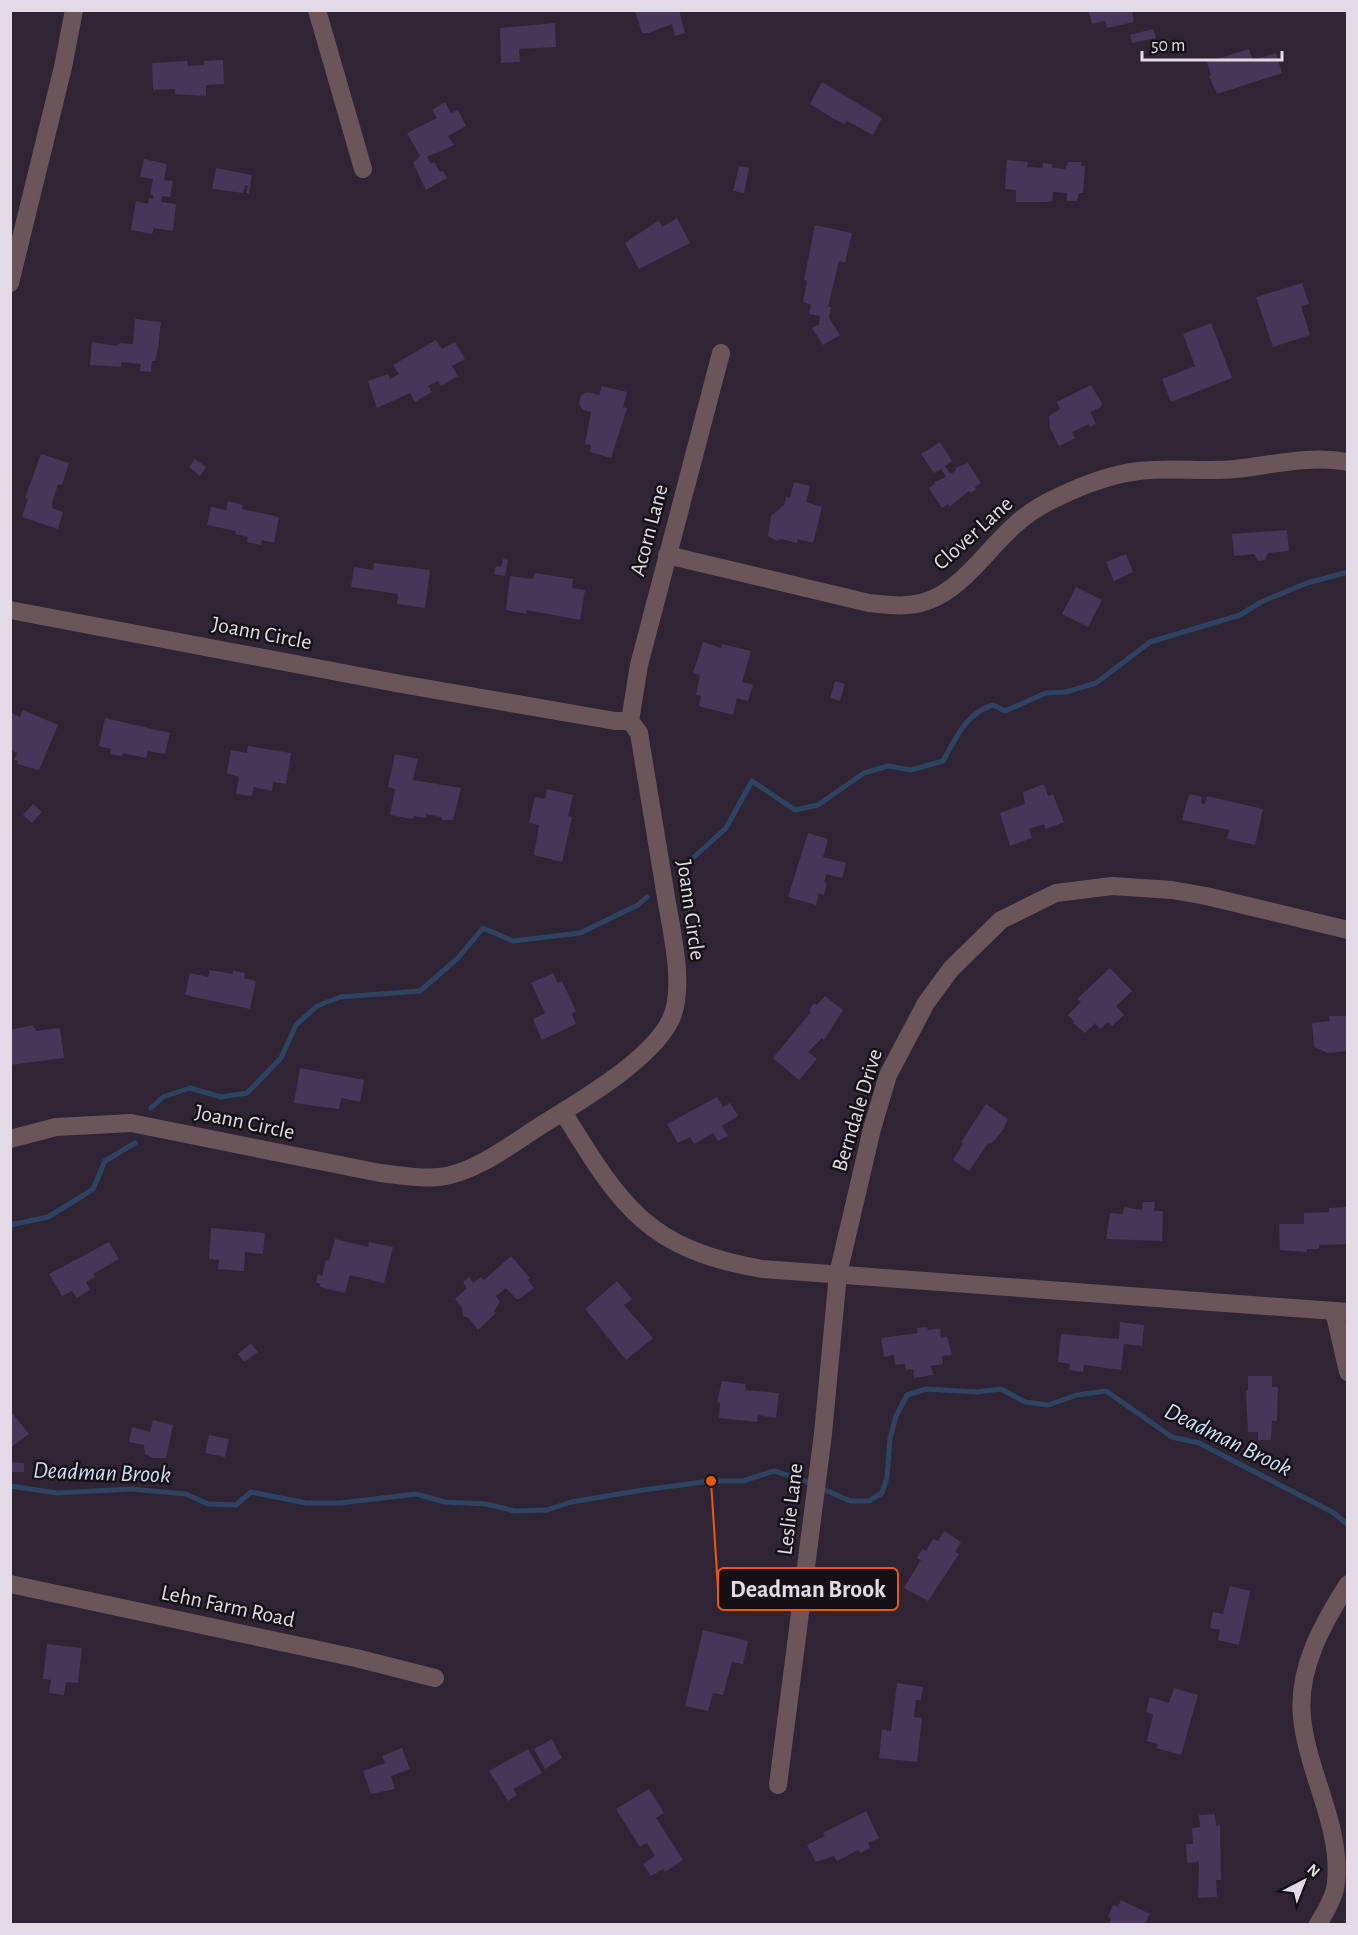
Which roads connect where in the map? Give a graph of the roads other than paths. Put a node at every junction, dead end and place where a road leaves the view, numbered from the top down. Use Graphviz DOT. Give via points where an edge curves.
graph roads {
  1 [pos="74,10"];
  2 [pos="317,10"];
  3 [pos="363,169"];
  4 [pos="10,283"];
  5 [pos="722,353"];
  6 [pos="1347,462"];
  7 [pos="667,555"];
  8 [pos="10,610"];
  9 [pos="630,721"];
  10 [pos="1347,930"];
  11 [pos="563,1112"];
  12 [pos="10,1139"];
  13 [pos="838,1274"];
  14 [pos="1341,1311"];
  15 [pos="1347,1372"];
  16 [pos="10,1584"];
  17 [pos="1347,1584"];
  18 [pos="435,1678"];
  19 [pos="778,1785"];
  20 [pos="1318,1924"];
  1 -- 4 [label="street"];
  2 -- 3 [label="street"];
  5 -- 7 [label="street, Acorn Lane"];
  6 -- 7 [label="street, Clover Lane" via="1288,460 1234,469 1138,471 1103,479 1057,497 1016,523 955,584 928,601 897,606 868,603"];
  7 -- 9 [label="street, Acorn Lane" via="639,665"];
  8 -- 9 [label="street, Joann Circle" via="401,684"];
  9 -- 11 [label="street, Joann Circle" via="639,733 672,930 676,996 671,1020 650,1050"];
  10 -- 13 [label="street, Berndale Drive" via="1206,896 1137,886 1089,887 1056,893 1001,920 951,969 926,1003 888,1075"];
  11 -- 12 [label="street, Joann Circle" via="466,1169 418,1178 131,1123 56,1127"];
  11 -- 13 [label="street" via="610,1185 659,1234 720,1262"];
  13 -- 14 [label="street"];
  13 -- 19 [label="street, Leslie Lane" via="816,1500"];
  14 -- 15 [label="street"];
  16 -- 18 [label="street, Lehn Farm Road"];
  17 -- 20 [label="street" via="1305,1670 1301,1715 1310,1765 1336,1855 1336,1885"];
}
